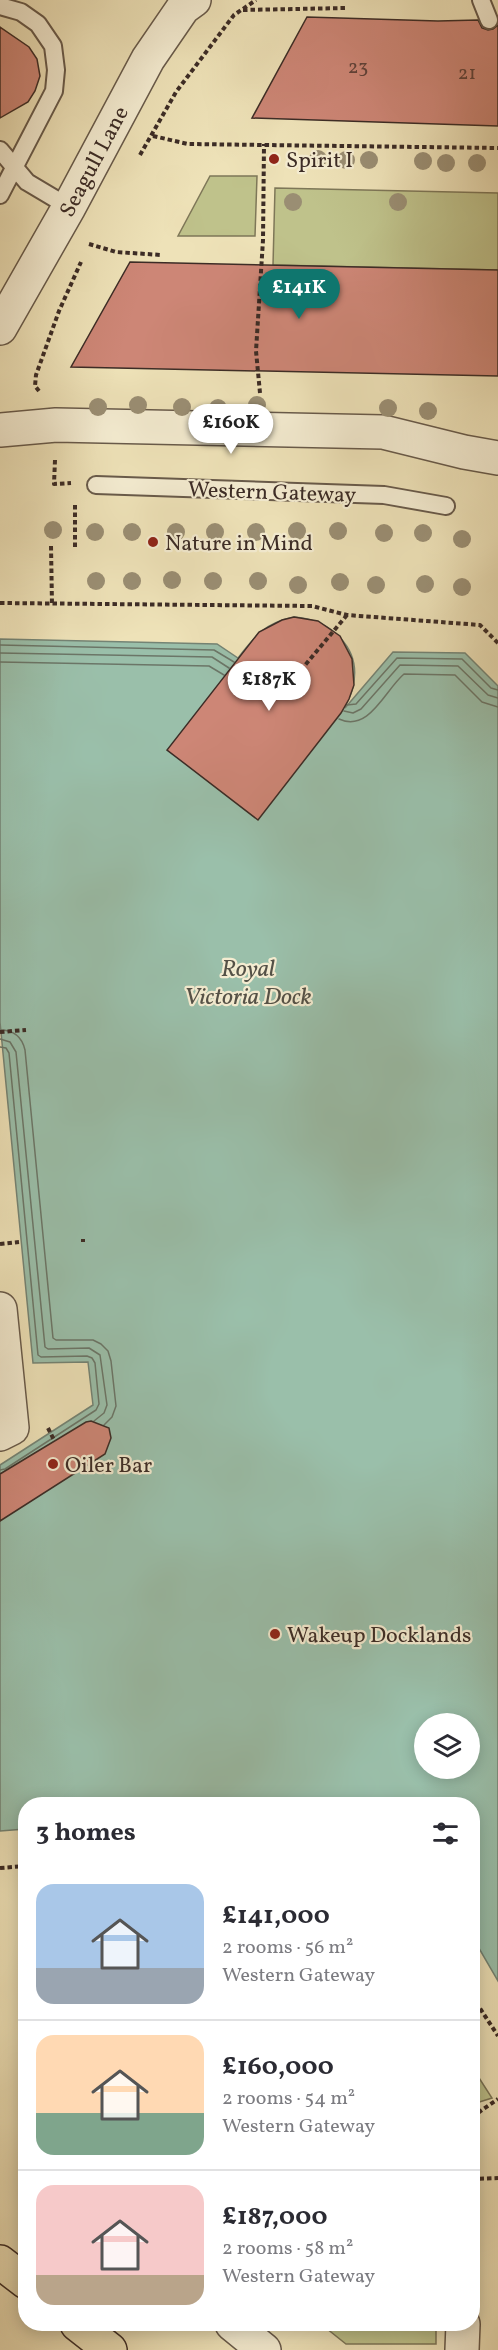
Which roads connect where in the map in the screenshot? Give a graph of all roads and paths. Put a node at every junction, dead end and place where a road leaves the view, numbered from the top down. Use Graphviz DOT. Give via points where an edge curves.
graph roads {
  1 [pos="194,0"];
  2 [pos="481,0"];
  3 [pos="256,1"];
  4 [pos="0,6"];
  5 [pos="346,9"];
  6 [pos="242,10"];
  7 [pos="489,20"];
  8 [pos="153,136"];
  9 [pos="264,144"];
  10 [pos="498,148"];
  11 [pos="0,150"];
  12 [pos="136,162"];
  13 [pos="14,166"];
  14 [pos="0,195"];
  15 [pos="69,207"];
  16 [pos="89,244"];
  17 [pos="161,255"];
  18 [pos="66,295"];
  19 [pos="0,328"];
  20 [pos="35,386"];
  21 [pos="260,393"];
  22 [pos="0,430"];
  23 [pos="55,457"];
  24 [pos="498,458"];
  25 [pos="69,483"];
  26 [pos="96,485"];
  27 [pos="75,496"];
  28 [pos="446,506"];
  29 [pos="51,546"];
  30 [pos="75,547"];
  31 [pos="0,603"];
  32 [pos="52,605"];
  33 [pos="347,615"];
  34 [pos="498,643"];
  35 [pos="296,676"];
  36 [pos="26,1030"];
  37 [pos="0,1032"];
  38 [pos="19,1242"];
  39 [pos="0,1244"];
  40 [pos="0,1309"];
  41 [pos="50,1432"];
  42 [pos="0,1434"];
  43 [pos="54,1440"];
  44 [pos="18,1867"];
  45 [pos="0,1868"];
  46 [pos="480,2008"];
  47 [pos="498,2036"];
  48 [pos="498,2099"];
  49 [pos="480,2111"];
  50 [pos="480,2178"];
  51 [pos="498,2178"];
  52 [pos="0,2262"];
  53 [pos="18,2276"];
  54 [pos="86,2331"];
  55 [pos="241,2331"];
  56 [pos="462,2331"];
  57 [pos="110,2350"];
  58 [pos="264,2350"];
  59 [pos="462,2350"];
  1 -- 15 [label="street, Seagull Lane" via="176,17 148,59"];
  2 -- 7 [label="lane"];
  3 -- 6 [label="path, Seagull Lane"];
  4 -- 13 [label="lane" via="21,12 38,24 52,46 56,70 54,91"];
  5 -- 6 [label="path"];
  6 -- 8 [label="path, Seagull Lane" via="234,15 176,92"];
  8 -- 9 [label="path" via="188,144"];
  8 -- 12 [label="path, Seagull Lane"];
  9 -- 10 [label="path"];
  9 -- 21 [label="path" via="256,351"];
  11 -- 13 [label="lane"];
  13 -- 14 [label="lane"];
  13 -- 15 [label="lane" via="35,188"];
  15 -- 19 [label="street, Seagull Lane"];
  16 -- 17 [label="path" via="116,252"];
  18 -- 20 [label="path"];
  22 -- 24 [label="street" via="56,425 383,432"];
  23 -- 25 [label="path" via="54,484"];
  26 -- 28 [label="lane, Western Gateway" via="384,495"];
  27 -- 30 [label="path"];
  29 -- 32 [label="path"];
  31 -- 32 [label="path"];
  32 -- 33 [label="path" via="312,606"];
  33 -- 34 [label="path" via="480,625"];
  33 -- 35 [label="path"];
  36 -- 37 [label="path"];
  38 -- 39 [label="path"];
  40 -- 42 [label="street" via="12,1428"];
  41 -- 43 [label="path"];
  44 -- 45 [label="path"];
  46 -- 47 [label="path"];
  48 -- 49 [label="path"];
  50 -- 51 [label="path"];
  52 -- 53 [label="main road"];
  54 -- 57 [label="main road"];
  55 -- 58 [label="street"];
  56 -- 59 [label="street"];
}
